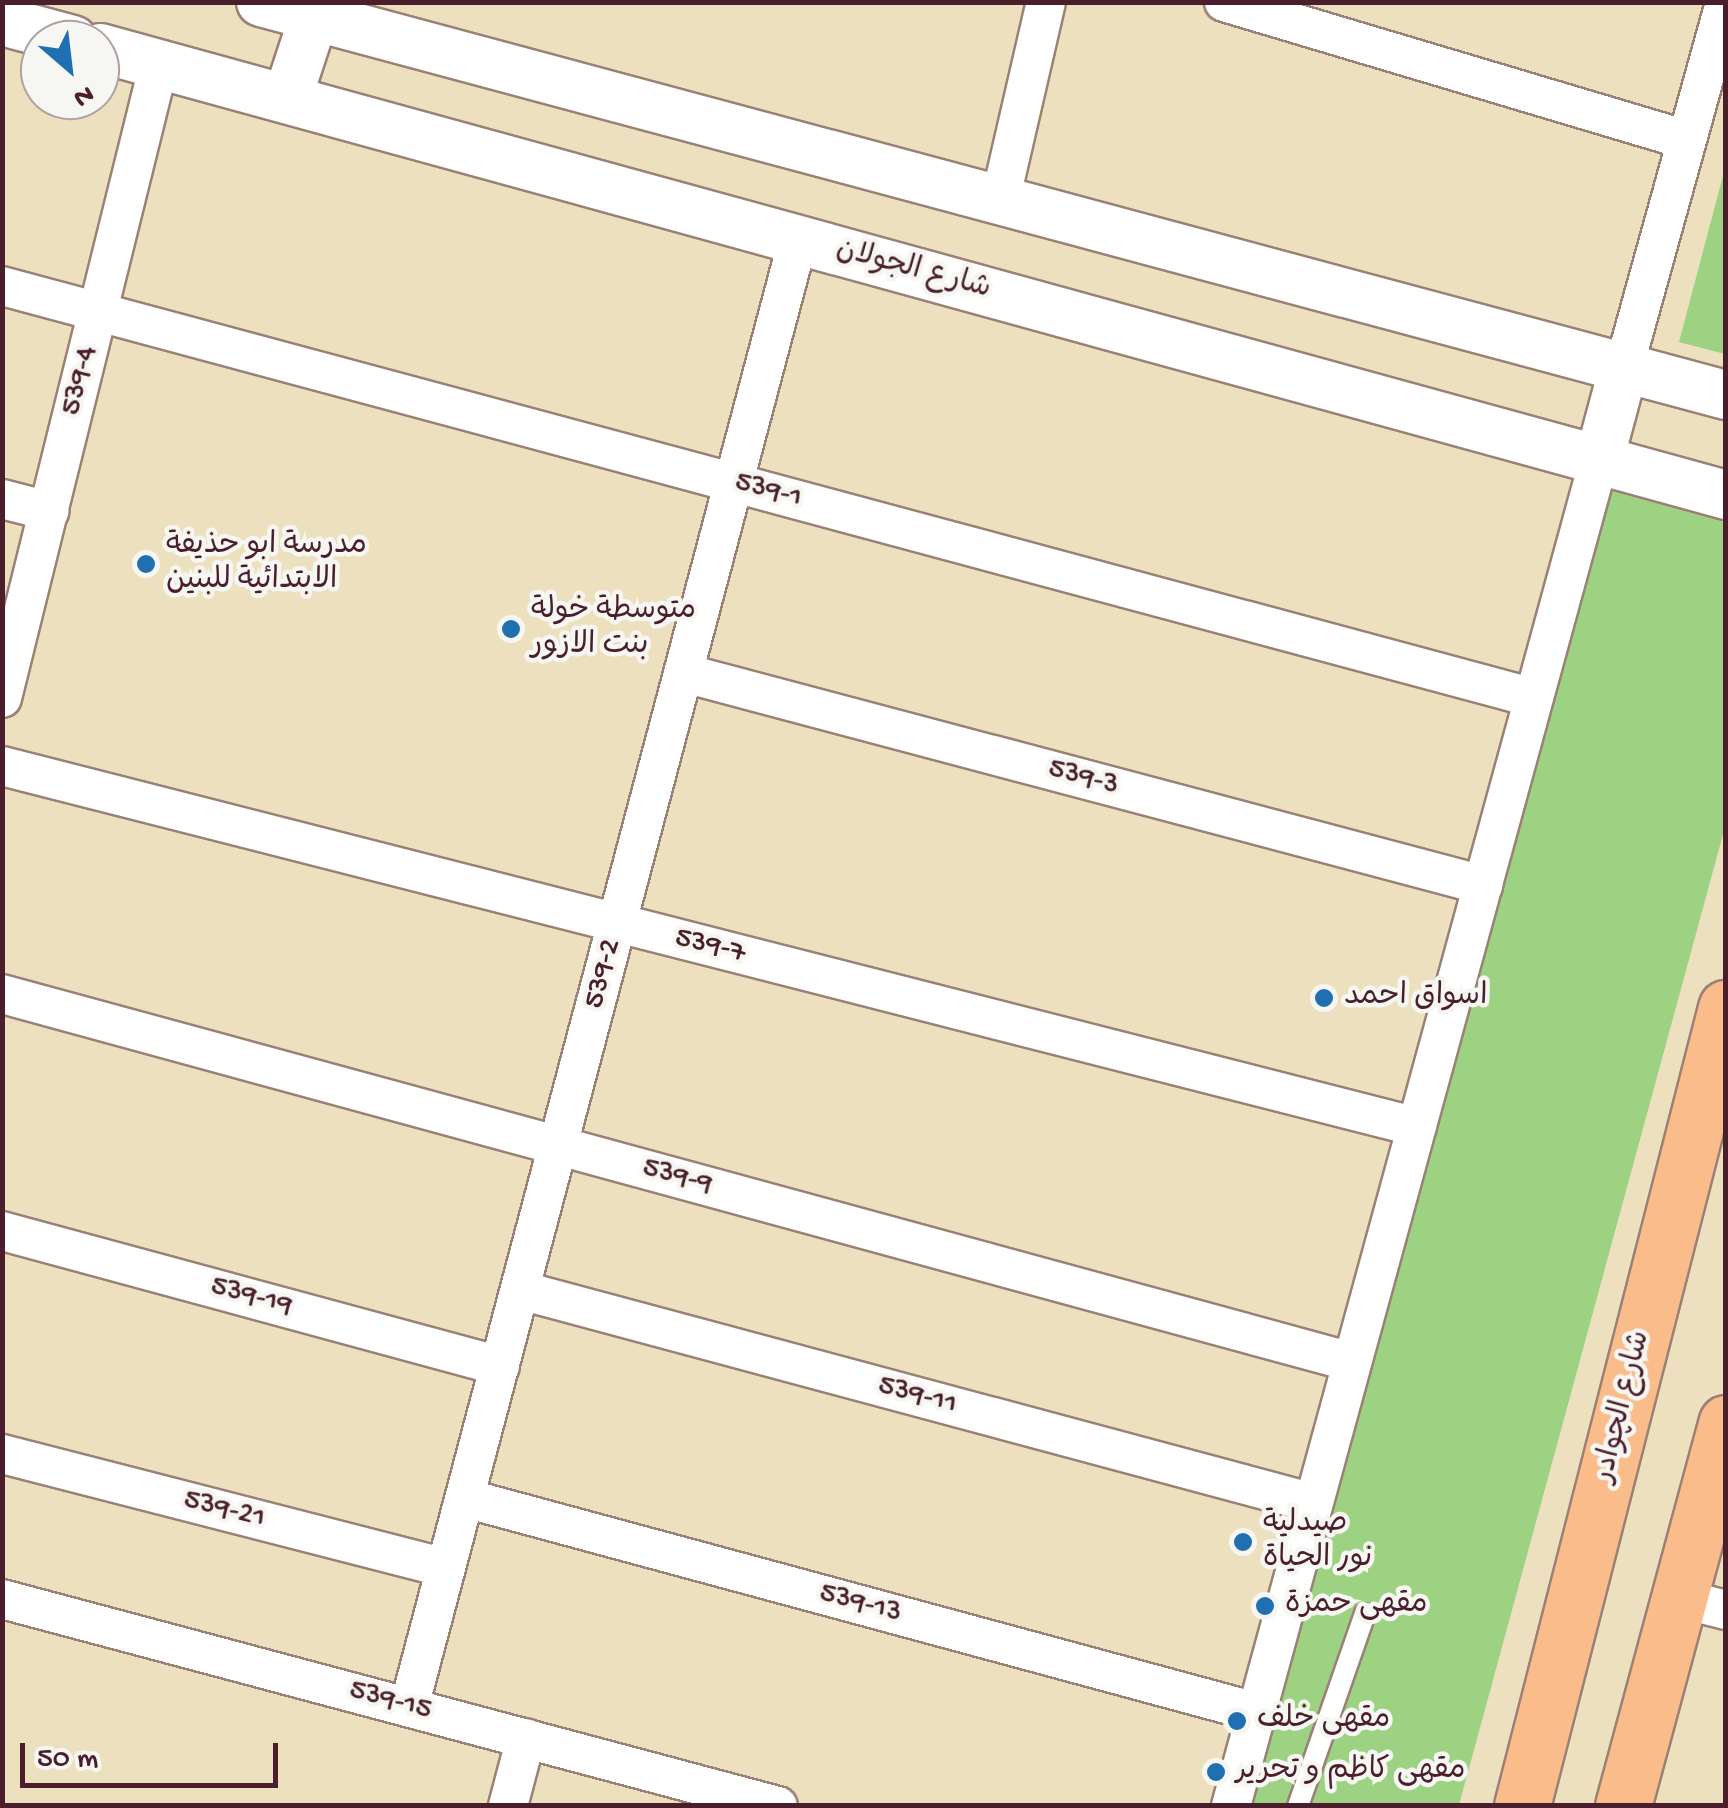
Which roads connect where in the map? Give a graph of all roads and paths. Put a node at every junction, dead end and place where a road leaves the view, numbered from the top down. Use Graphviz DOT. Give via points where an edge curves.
graph roads {
  1 [pos="261,2"];
  2 [pos="1046,2"];
  3 [pos="1224,2"];
  4 [pos="1725,2"];
  5 [pos="314,17"];
  6 [pos="120,53"];
  7 [pos="159,64"];
  8 [pos="287,99"];
  9 [pos="1684,139"];
  10 [pos="1000,201"];
  11 [pos="798,240"];
  12 [pos="2,286"];
  13 [pos="98,312"];
  14 [pos="1624,368"];
  15 [pos="1726,395"];
  16 [pos="1599,460"];
  17 [pos="734,483"];
  18 [pos="1726,495"];
  19 [pos="2,498"];
  20 [pos="49,511"];
  21 [pos="684,673"];
  22 [pos="2,698"];
  23 [pos="1534,698"];
  24 [pos="2,766"];
  25 [pos="1483,885"];
  26 [pos="617,923"];
  27 [pos="2,994"];
  28 [pos="1726,1008"];
  29 [pos="1416,1127"];
  30 [pos="558,1146"];
  31 [pos="2,1230"];
  32 [pos="520,1290"];
  33 [pos="1352,1362"];
  34 [pos="500,1366"];
  35 [pos="1723,1444"];
  36 [pos="2,1454"];
  37 [pos="464,1498"];
  38 [pos="1314,1503"];
  39 [pos="446,1568"];
  40 [pos="2,1599"];
  41 [pos="1700,1604"];
  42 [pos="1365,1614"];
  43 [pos="409,1707"];
  44 [pos="1256,1712"];
  45 [pos="526,1738"];
  46 [pos="508,1806"];
  47 [pos="778,1806"];
  48 [pos="1230,1806"];
  49 [pos="1298,1806"];
  50 [pos="1522,1806"];
  51 [pos="1623,1806"];
  1 -- 5 [label="street"];
  2 -- 10 [label="street"];
  3 -- 9 [label="street"];
  4 -- 9 [label="street"];
  5 -- 8 [label="street"];
  5 -- 10 [label="street"];
  6 -- 7 [label="street, شارع الجولان"];
  7 -- 8 [label="street, شارع الجولان"];
  7 -- 13 [label="street, 539-4"];
  8 -- 11 [label="street, شارع الجولان"];
  9 -- 14 [label="street"];
  10 -- 14 [label="street"];
  11 -- 16 [label="street, شارع الجولان"];
  11 -- 17 [label="street, 539-2"];
  12 -- 13 [label="street, 539-1"];
  13 -- 17 [label="street, 539-1"];
  13 -- 20 [label="street, 539-4"];
  14 -- 15 [label="street"];
  14 -- 16 [label="street"];
  16 -- 18 [label="street, شارع الجولان"];
  16 -- 23 [label="street"];
  17 -- 21 [label="street, 539-2"];
  17 -- 23 [label="street, 539-1"];
  19 -- 20 [label="street"];
  20 -- 22 [label="street, 539-4"];
  21 -- 25 [label="street, 539-3"];
  21 -- 26 [label="street, 539-2"];
  23 -- 25 [label="street"];
  24 -- 26 [label="street, 539-7"];
  25 -- 29 [label="street"];
  26 -- 29 [label="street, 539-7"];
  26 -- 30 [label="street, 539-2"];
  27 -- 30 [label="street, 539-9"];
  28 -- 50 [label="main road, شارع الچوادر"];
  29 -- 33 [label="street"];
  30 -- 32 [label="street, 539-2"];
  30 -- 33 [label="street, 539-9"];
  31 -- 34 [label="street, 539-19"];
  32 -- 34 [label="street, 539-2"];
  32 -- 38 [label="street, 539-11"];
  33 -- 38 [label="street"];
  34 -- 37 [label="street, 539-2"];
  35 -- 41 [label="main road"];
  36 -- 39 [label="street, 539-21"];
  37 -- 39 [label="street, 539-2"];
  37 -- 44 [label="street, 539-13"];
  38 -- 44 [label="street"];
  39 -- 43 [label="street, 539-2"];
  40 -- 43 [label="street, 539-15"];
  41 -- 51 [label="main road"];
  42 -- 49 [label="lane"];
  43 -- 45 [label="street, 539-15"];
  44 -- 48 [label="street"];
  45 -- 46 [label="street"];
  45 -- 47 [label="street, 539-15"];
}
